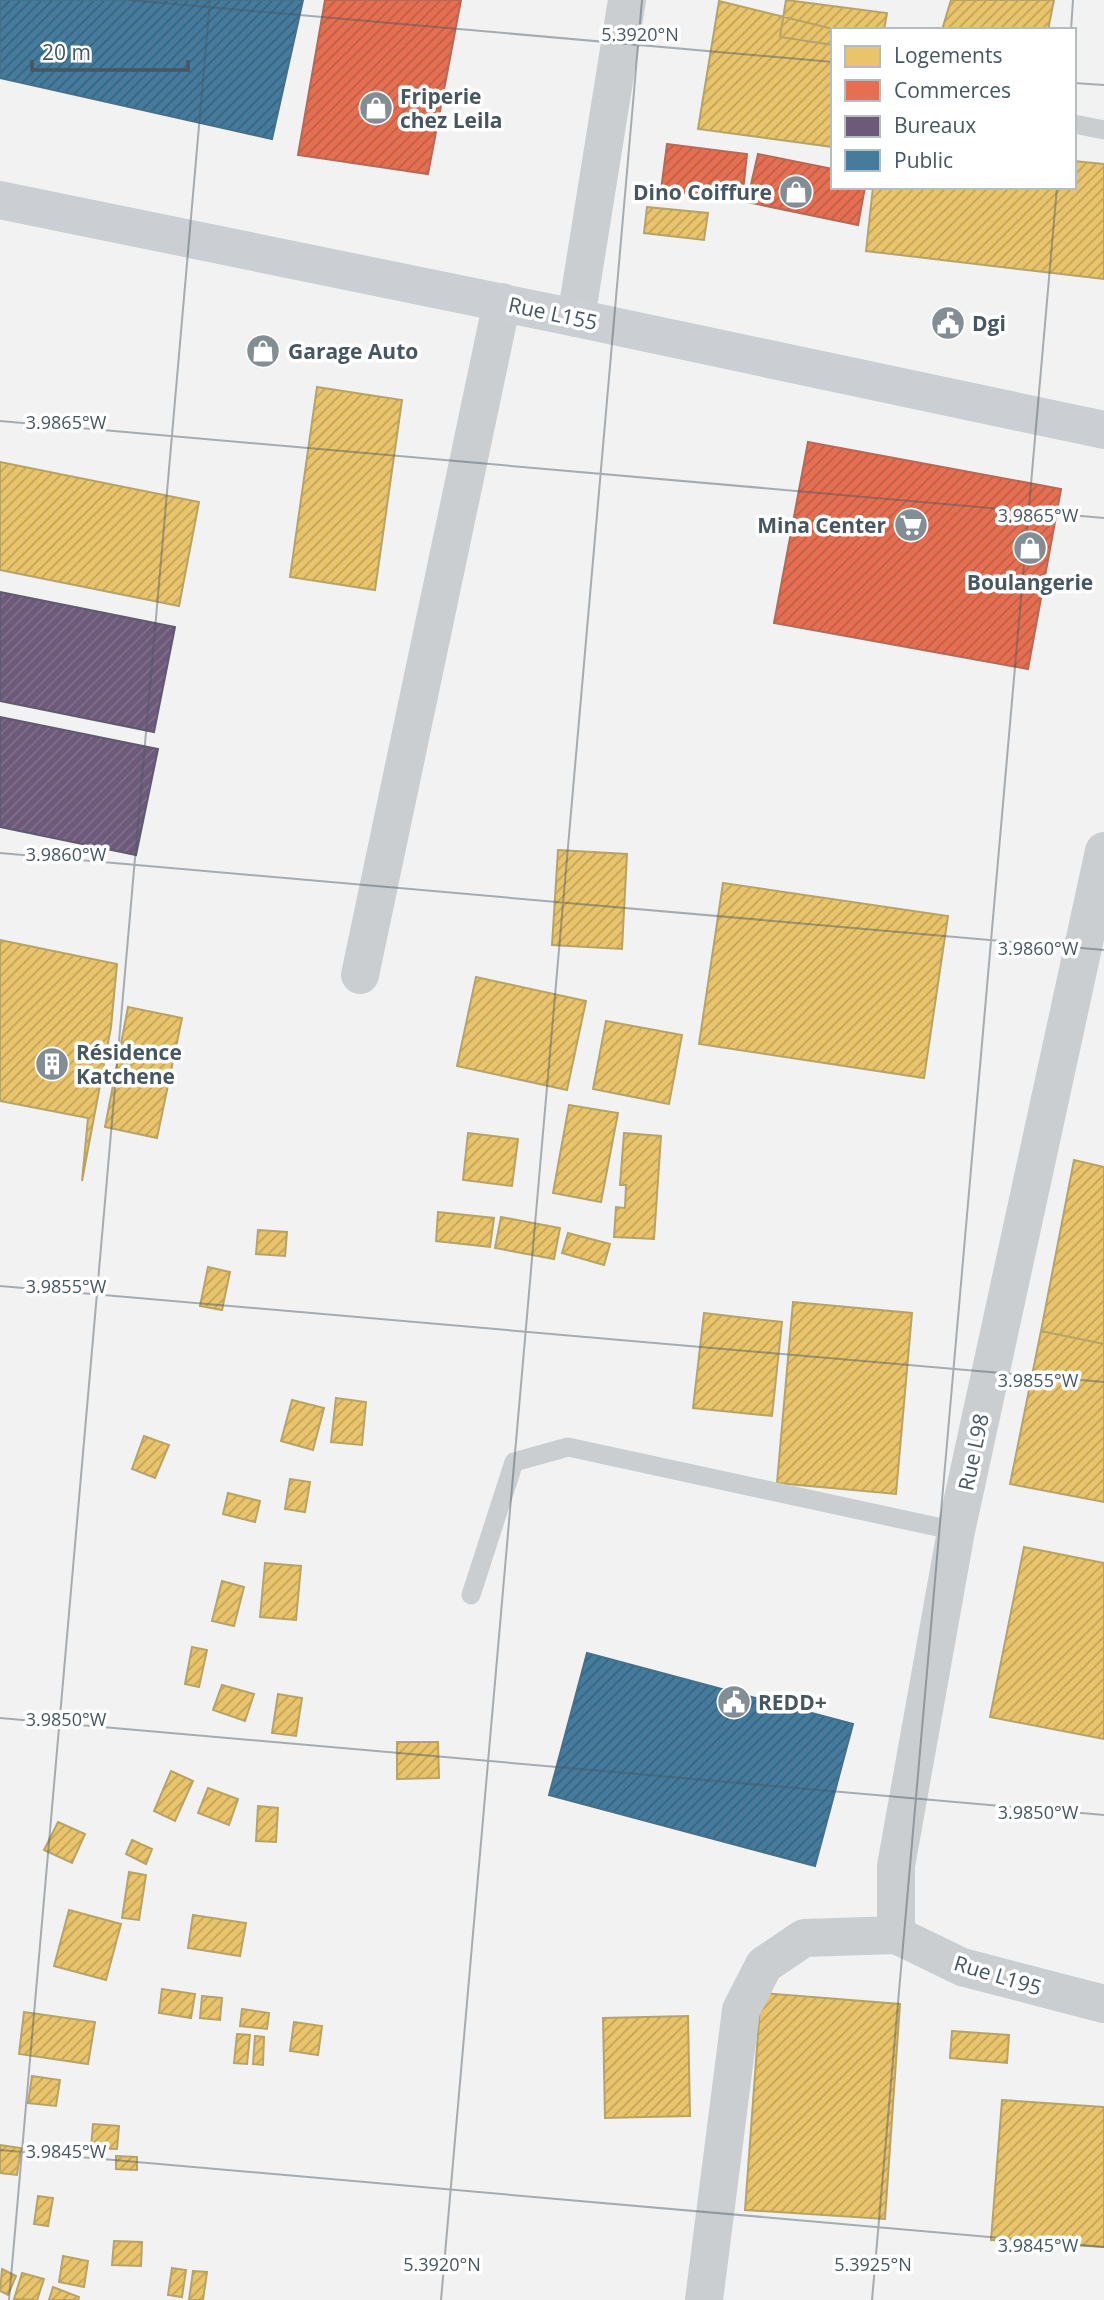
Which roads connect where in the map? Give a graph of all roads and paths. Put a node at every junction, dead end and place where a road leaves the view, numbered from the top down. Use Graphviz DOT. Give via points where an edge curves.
graph roads {
  1 [pos="627,0"];
  2 [pos="1076,124"];
  3 [pos="1104,130"];
  4 [pos="0,200"];
  5 [pos="502,302"];
  6 [pos="576,317"];
  7 [pos="1104,430"];
  8 [pos="1104,851"];
  9 [pos="360,975"];
  10 [pos="956,1531"];
  11 [pos="471,1595"];
  12 [pos="896,1935"];
  13 [pos="1104,2004"];
  14 [pos="704,2300"];
  1 -- 6 [label="street"];
  2 -- 3 [label="lane"];
  4 -- 5 [label="street, Rue L155"];
  5 -- 6 [label="street, Rue L155"];
  5 -- 9 [label="street"];
  6 -- 7 [label="street, Rue L155"];
  8 -- 10 [label="street, Rue L98"];
  10 -- 11 [label="lane" via="568,1447 514,1462"];
  10 -- 12 [label="street, Rue L98" via="896,1866"];
  12 -- 13 [label="street, Rue L195" via="962,1967"];
  12 -- 14 [label="street" via="804,1938 764,1965 741,2010"];
}
